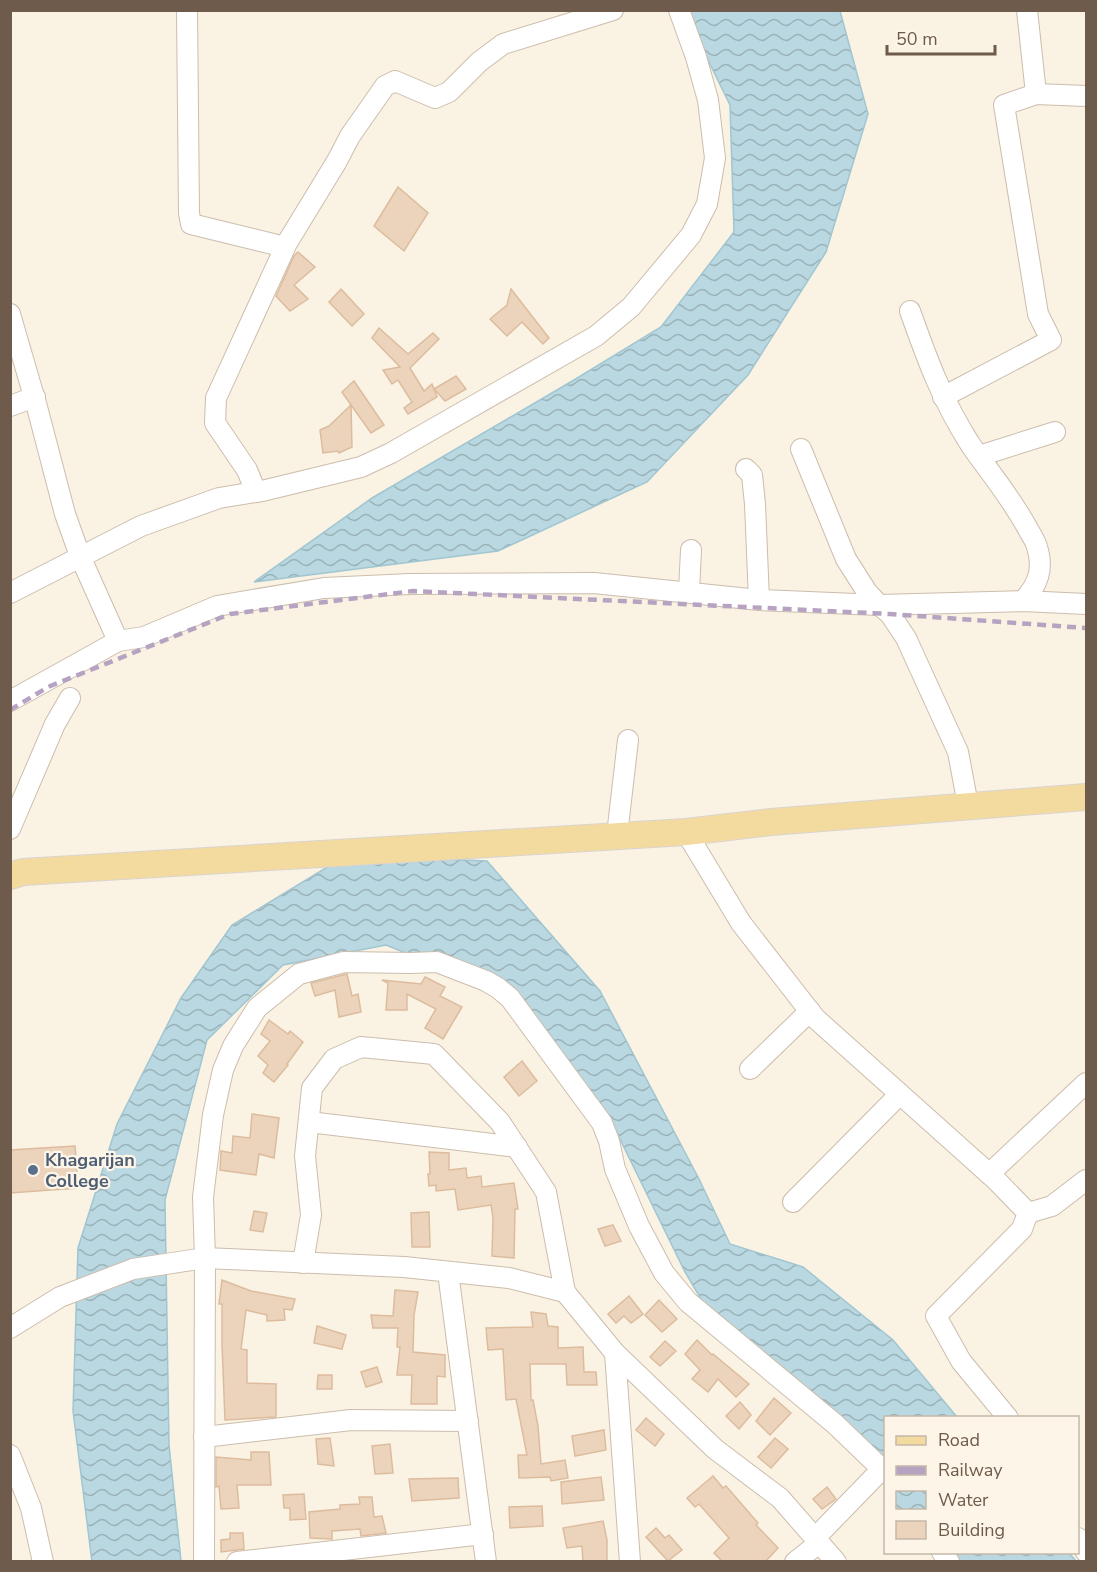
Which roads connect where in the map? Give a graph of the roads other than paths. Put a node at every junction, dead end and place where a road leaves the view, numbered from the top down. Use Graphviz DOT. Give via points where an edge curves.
graph roads {
  1 [pos="187,10"];
  2 [pos="614,10"];
  3 [pos="679,10"];
  4 [pos="1027,10"];
  5 [pos="1036,94"];
  6 [pos="1086,96"];
  7 [pos="285,247"];
  8 [pos="910,311"];
  9 [pos="10,314"];
  10 [pos="34,397"];
  11 [pos="943,397"];
  12 [pos="10,406"];
  13 [pos="1054,432"];
  14 [pos="801,449"];
  15 [pos="979,456"];
  16 [pos="746,470"];
  17 [pos="256,492"];
  18 [pos="691,550"];
  19 [pos="80,556"];
  20 [pos="689,591"];
  21 [pos="10,593"];
  22 [pos="759,600"];
  23 [pos="1023,601"];
  24 [pos="1086,604"];
  25 [pos="879,605"];
  26 [pos="118,641"];
  27 [pos="70,698"];
  28 [pos="10,701"];
  29 [pos="628,740"];
  30 [pos="1086,797"];
  31 [pos="968,805"];
  32 [pos="10,829"];
  33 [pos="686,832"];
  34 [pos="617,835"];
  35 [pos="10,876"];
  36 [pos="810,1011"];
  37 [pos="750,1069"];
  38 [pos="1086,1083"];
  39 [pos="900,1094"];
  40 [pos="309,1122"];
  41 [pos="517,1147"];
  42 [pos="989,1174"];
  43 [pos="1086,1180"];
  44 [pos="793,1202"];
  45 [pos="1028,1213"];
  46 [pos="205,1258"];
  47 [pos="303,1263"];
  48 [pos="448,1272"];
  49 [pos="565,1292"];
  50 [pos="10,1328"];
  51 [pos="615,1353"];
  52 [pos="1006,1416"];
  53 [pos="468,1421"];
  54 [pos="204,1437"];
  55 [pos="10,1455"];
  56 [pos="884,1471"];
  57 [pos="483,1534"];
  58 [pos="817,1540"];
  59 [pos="43,1562"];
  60 [pos="204,1562"];
  61 [pos="237,1562"];
  62 [pos="486,1562"];
  63 [pos="630,1562"];
  64 [pos="795,1562"];
  65 [pos="836,1562"];
  1 -- 7 [label="street" via="191,224"];
  2 -- 7 [label="street" via="502,44 449,92 435,98 395,81 385,86 350,136"];
  3 -- 17 [label="street" via="708,100 715,158 707,204 691,236 631,307 596,336 391,453 362,467"];
  4 -- 5 [label="street"];
  5 -- 6 [label="street"];
  5 -- 11 [label="street" via="1004,105 1038,314 1051,340"];
  7 -- 17 [label="street" via="216,398 215,423 247,470"];
  8 -- 11 [label="street"];
  9 -- 10 [label="street"];
  10 -- 12 [label="street"];
  10 -- 19 [label="street"];
  11 -- 15 [label="street"];
  13 -- 15 [label="street"];
  14 -- 25 [label="street" via="846,559"];
  15 -- 23 [label="street" via="1037,547 1041,571 1034,590"];
  16 -- 22 [label="street" via="752,475 755,504"];
  17 -- 19 [label="street" via="219,498 141,526"];
  18 -- 20 [label="street"];
  19 -- 21 [label="street"];
  19 -- 26 [label="street"];
  20 -- 22 [label="street"];
  20 -- 26 [label="street" via="594,583 324,588 217,606 144,637"];
  22 -- 25 [label="street"];
  23 -- 24 [label="street"];
  23 -- 25 [label="street"];
  25 -- 31 [label="street" via="906,638 958,753"];
  26 -- 28 [label="street"];
  27 -- 32 [label="street"];
  29 -- 34 [label="street"];
  30 -- 31 [label="main road"];
  31 -- 33 [label="main road"];
  33 -- 34 [label="main road"];
  33 -- 36 [label="street" via="741,923"];
  34 -- 35 [label="main road" via="23,872"];
  36 -- 37 [label="street"];
  36 -- 39 [label="street"];
  38 -- 42 [label="street"];
  39 -- 42 [label="street"];
  39 -- 44 [label="street"];
  40 -- 41 [label="street"];
  40 -- 41 [label="street" via="312,1088 334,1059 361,1047 434,1054 500,1122"];
  40 -- 47 [label="street" via="305,1156 311,1215"];
  41 -- 49 [label="street" via="546,1192"];
  42 -- 45 [label="street"];
  43 -- 45 [label="street" via="1052,1206"];
  45 -- 52 [label="street" via="1022,1228 936,1316 962,1360"];
  46 -- 47 [label="street"];
  46 -- 50 [label="street" via="133,1269 60,1298"];
  46 -- 54 [label="street"];
  46 -- 56 [label="street" via="203,1197 213,1115 233,1046 257,1008 299,975 344,962 437,962 498,988 524,1015 602,1123 639,1226 664,1273 688,1302 835,1424"];
  47 -- 48 [label="street"];
  48 -- 49 [label="street" via="509,1278"];
  48 -- 53 [label="street"];
  49 -- 51 [label="street"];
  51 -- 58 [label="street" via="715,1449 780,1498"];
  51 -- 63 [label="street"];
  53 -- 54 [label="street" via="351,1420"];
  53 -- 57 [label="street"];
  54 -- 60 [label="street"];
  55 -- 59 [label="street" via="31,1508"];
  56 -- 58 [label="street"];
  57 -- 61 [label="street"];
  57 -- 62 [label="street"];
  58 -- 64 [label="street"];
  58 -- 65 [label="street"];
}
